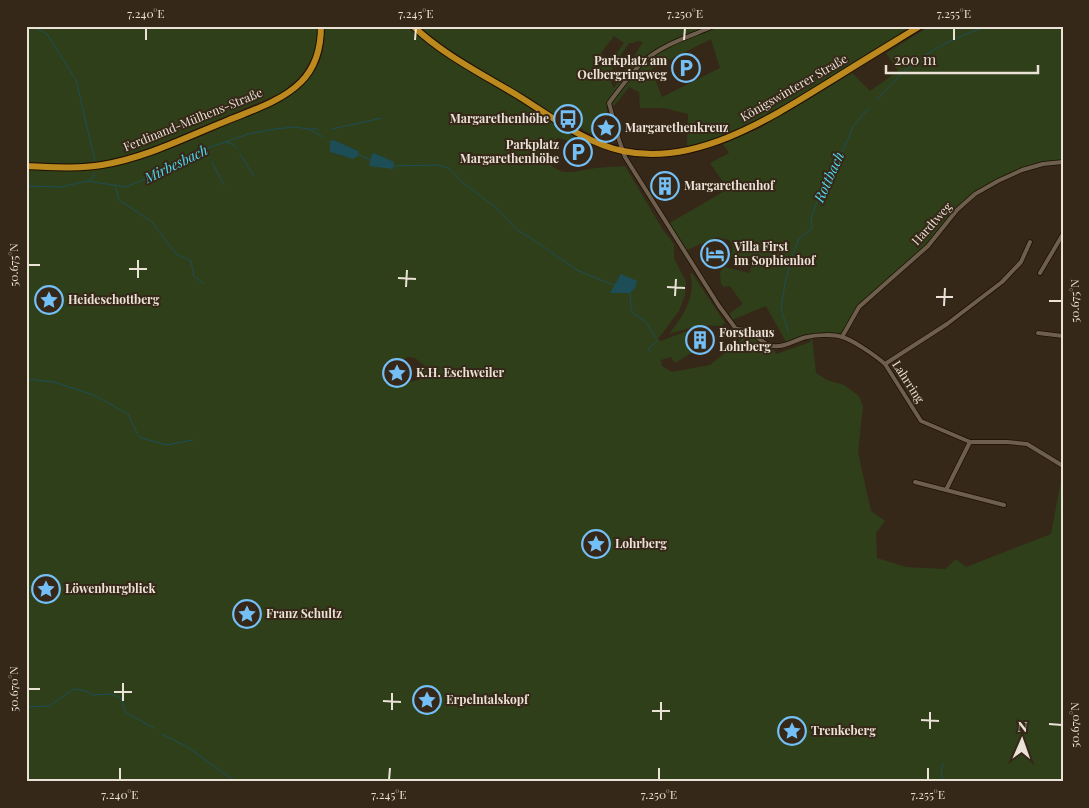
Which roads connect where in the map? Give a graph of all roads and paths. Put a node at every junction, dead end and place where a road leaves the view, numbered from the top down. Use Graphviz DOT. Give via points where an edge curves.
graph roads {
  1 [pos="321,26"];
  2 [pos="413,26"];
  3 [pos="714,26"];
  4 [pos="920,26"];
  5 [pos="622,151"];
  6 [pos="1063,162"];
  7 [pos="26,166"];
  8 [pos="1063,234"];
  9 [pos="1030,242"];
  10 [pos="1040,273"];
  11 [pos="1038,333"];
  12 [pos="1063,336"];
  13 [pos="842,337"];
  14 [pos="885,364"];
  15 [pos="970,442"];
  16 [pos="1063,466"];
  17 [pos="915,482"];
  18 [pos="946,490"];
  19 [pos="1004,505"];
  1 -- 7 [label="main road, Ferdinand-Mülhens-Straße" via="319,49 311,69 298,85 276,99 128,159 82,167"];
  2 -- 5 [label="main road, Königswinterer Straße" via="441,48 578,133"];
  3 -- 5 [label="street" via="644,61 609,102"];
  4 -- 5 [label="main road, Königswinterer Straße" via="782,110 734,135 672,152"];
  5 -- 13 [label="street, Lahrring" via="718,306 736,329 743,328 769,346 776,347 808,336"];
  6 -- 13 [label="street, Hardtweg" via="1027,168 975,194 957,210 928,246 859,308"];
  8 -- 10 [label="street"];
  9 -- 14 [label="street" via="1021,262 1002,282 947,324"];
  11 -- 12 [label="street"];
  13 -- 14 [label="street, Lahrring"];
  14 -- 15 [label="street, Lahrring" via="921,421"];
  15 -- 16 [label="street, Lahrring" via="1027,444"];
  15 -- 18 [label="street"];
  17 -- 18 [label="street"];
  18 -- 19 [label="street"];
}
